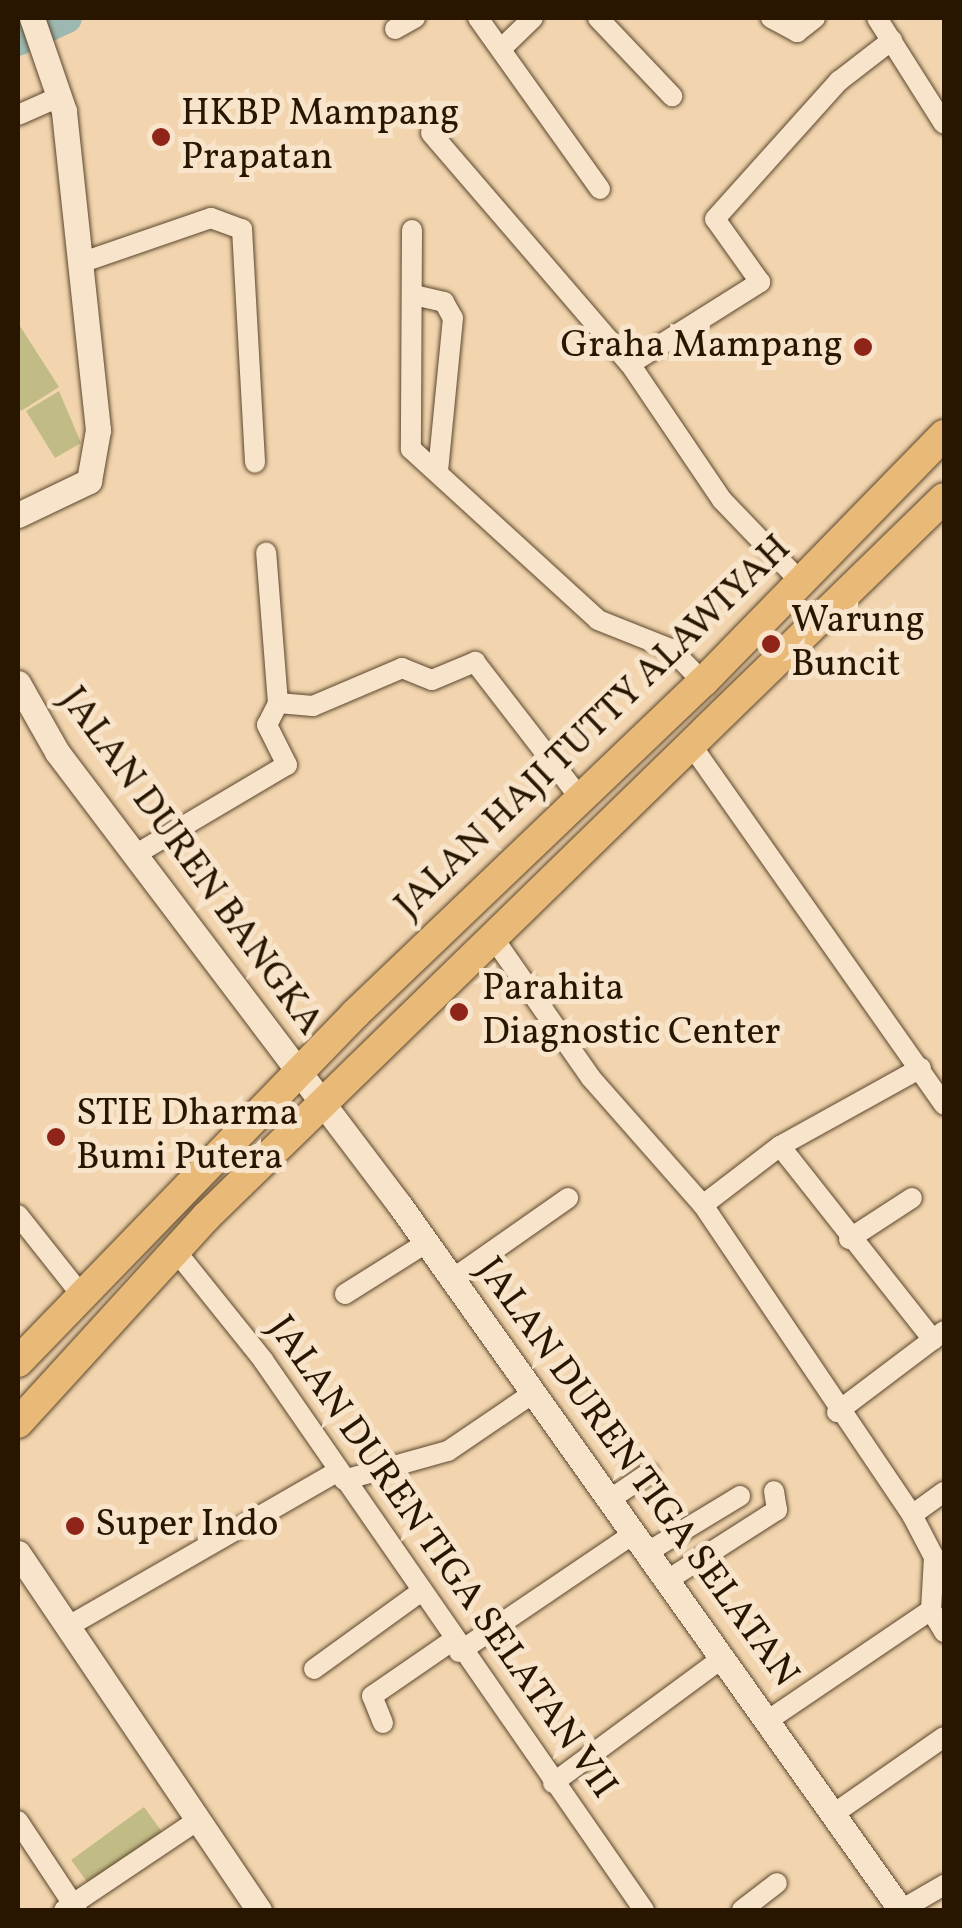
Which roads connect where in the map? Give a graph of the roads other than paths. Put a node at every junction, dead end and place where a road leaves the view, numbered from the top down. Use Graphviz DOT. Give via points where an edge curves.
graph roads {
  1 [pos="32,18"];
  2 [pos="415,18"];
  3 [pos="478,18"];
  4 [pos="533,18"];
  5 [pos="598,18"];
  6 [pos="771,18"];
  7 [pos="815,18"];
  8 [pos="877,18"];
  9 [pos="395,30"];
  10 [pos="892,40"];
  11 [pos="502,48"];
  12 [pos="61,96"];
  13 [pos="672,96"];
  14 [pos="18,115"];
  15 [pos="944,124"];
  16 [pos="431,133"];
  17 [pos="600,189"];
  18 [pos="412,230"];
  19 [pos="86,261"];
  20 [pos="414,296"];
  21 [pos="630,364"];
  22 [pos="944,435"];
  23 [pos="256,463"];
  24 [pos="438,470"];
  25 [pos="944,498"];
  26 [pos="18,515"];
  27 [pos="266,552"];
  28 [pos="802,583"];
  29 [pos="703,682"];
  30 [pos="18,683"];
  31 [pos="278,703"];
  32 [pos="694,749"];
  33 [pos="581,799"];
  34 [pos="138,853"];
  35 [pos="494,939"];
  36 [pos="921,1068"];
  37 [pos="307,1088"];
  38 [pos="944,1105"];
  39 [pos="780,1146"];
  40 [pos="182,1189"];
  41 [pos="568,1198"];
  42 [pos="912,1198"];
  43 [pos="703,1206"];
  44 [pos="18,1214"];
  45 [pos="206,1216"];
  46 [pos="849,1240"];
  47 [pos="426,1243"];
  48 [pos="175,1250"];
  49 [pos="451,1280"];
  50 [pos="78,1292"];
  51 [pos="345,1294"];
  52 [pos="939,1335"];
  53 [pos="18,1362"];
  54 [pos="532,1394"];
  55 [pos="838,1412"];
  56 [pos="18,1423"];
  57 [pos="649,1474"];
  58 [pos="341,1476"];
  59 [pos="774,1491"];
  60 [pos="944,1492"];
  61 [pos="740,1496"];
  62 [pos="609,1500"];
  63 [pos="912,1515"];
  64 [pos="638,1544"];
  65 [pos="18,1554"];
  66 [pos="666,1581"];
  67 [pos="419,1593"];
  68 [pos="931,1610"];
  69 [pos="67,1627"];
  70 [pos="944,1632"];
  71 [pos="455,1646"];
  72 [pos="721,1659"];
  73 [pos="314,1669"];
  74 [pos="766,1721"];
  75 [pos="383,1722"];
  76 [pos="944,1737"];
  77 [pos="552,1783"];
  78 [pos="832,1815"];
  79 [pos="18,1821"];
  80 [pos="195,1822"];
  81 [pos="777,1882"];
  82 [pos="944,1885"];
  83 [pos="72,1908"];
  84 [pos="259,1910"];
  85 [pos="644,1910"];
  86 [pos="742,1910"];
  87 [pos="901,1910"];
  1 -- 12 [label="street" via="48,45"];
  2 -- 9 [label="street"];
  3 -- 11 [label="street"];
  4 -- 11 [label="street"];
  5 -- 13 [label="street"];
  6 -- 7 [label="street" via="797,32"];
  8 -- 10 [label="street"];
  10 -- 15 [label="street"];
  10 -- 21 [label="street" via="838,81 715,219 760,282"];
  11 -- 17 [label="street"];
  12 -- 14 [label="street"];
  12 -- 19 [label="street"];
  16 -- 21 [label="street"];
  18 -- 20 [label="street"];
  19 -- 23 [label="street" via="211,218 242,229"];
  19 -- 26 [label="street" via="94,474 67,497"];
  20 -- 24 [label="street" via="406,438"];
  20 -- 24 [label="street" via="444,302 453,318"];
  21 -- 28 [label="street" via="722,500"];
  22 -- 28 [label="main road, JALAN HAJI TUTTY ALAWIYAH"];
  24 -- 29 [label="street" via="598,620 671,649"];
  25 -- 32 [label="main road"];
  27 -- 31 [label="street"];
  28 -- 29 [label="main road, JALAN HAJI TUTTY ALAWIYAH"];
  29 -- 33 [label="main road, JALAN HAJI TUTTY ALAWIYAH"];
  30 -- 34 [label="street, JALAN DUREN BANGKA" via="57,752"];
  31 -- 33 [label="street" via="313,706 402,668 432,680 475,662"];
  31 -- 34 [label="street" via="267,725 288,766"];
  32 -- 35 [label="main road"];
  32 -- 36 [label="street"];
  33 -- 37 [label="main road, JALAN HAJI TUTTY ALAWIYAH"];
  34 -- 37 [label="street, JALAN DUREN BANGKA"];
  35 -- 37 [label="main road"];
  35 -- 43 [label="street" via="592,1078"];
  36 -- 38 [label="street"];
  36 -- 39 [label="street"];
  37 -- 40 [label="main road"];
  37 -- 45 [label="main road"];
  37 -- 47 [label="street, JALAN DUREN TIGA SELATAN"];
  39 -- 43 [label="street"];
  39 -- 46 [label="street"];
  40 -- 45 [label="main road" via="205,1192"];
  40 -- 50 [label="main road"];
  41 -- 49 [label="street"];
  42 -- 46 [label="street"];
  43 -- 55 [label="street"];
  44 -- 50 [label="street"];
  45 -- 48 [label="main road"];
  46 -- 52 [label="street"];
  47 -- 49 [label="street, JALAN DUREN TIGA SELATAN"];
  47 -- 51 [label="street"];
  48 -- 56 [label="main road"];
  48 -- 58 [label="street, JALAN DUREN TIGA SELATAN VII"];
  49 -- 54 [label="street, JALAN DUREN TIGA SELATAN"];
  50 -- 53 [label="main road"];
  52 -- 55 [label="street"];
  54 -- 58 [label="street" via="448,1451"];
  54 -- 62 [label="street, JALAN DUREN TIGA SELATAN"];
  55 -- 63 [label="street"];
  57 -- 62 [label="street"];
  58 -- 67 [label="street, JALAN DUREN TIGA SELATAN VII"];
  58 -- 69 [label="street"];
  59 -- 66 [label="street" via="777,1510"];
  60 -- 63 [label="street"];
  61 -- 64 [label="street"];
  62 -- 64 [label="street, JALAN DUREN TIGA SELATAN"];
  63 -- 68 [label="street" via="934,1557"];
  64 -- 66 [label="street, JALAN DUREN TIGA SELATAN"];
  64 -- 71 [label="street"];
  65 -- 69 [label="street"];
  66 -- 72 [label="street, JALAN DUREN TIGA SELATAN"];
  67 -- 71 [label="street, JALAN DUREN TIGA SELATAN VII"];
  67 -- 73 [label="street"];
  68 -- 70 [label="street"];
  68 -- 74 [label="street"];
  69 -- 80 [label="street"];
  71 -- 75 [label="street" via="372,1696"];
  71 -- 77 [label="street, JALAN DUREN TIGA SELATAN VII"];
  72 -- 74 [label="street, JALAN DUREN TIGA SELATAN"];
  72 -- 77 [label="street"];
  74 -- 78 [label="street, JALAN DUREN TIGA SELATAN"];
  76 -- 78 [label="street"];
  77 -- 85 [label="street, JALAN DUREN TIGA SELATAN VII"];
  78 -- 87 [label="street, JALAN DUREN TIGA SELATAN"];
  79 -- 83 [label="street"];
  80 -- 83 [label="street"];
  80 -- 84 [label="street"];
  81 -- 86 [label="street"];
  82 -- 87 [label="street"];
}
